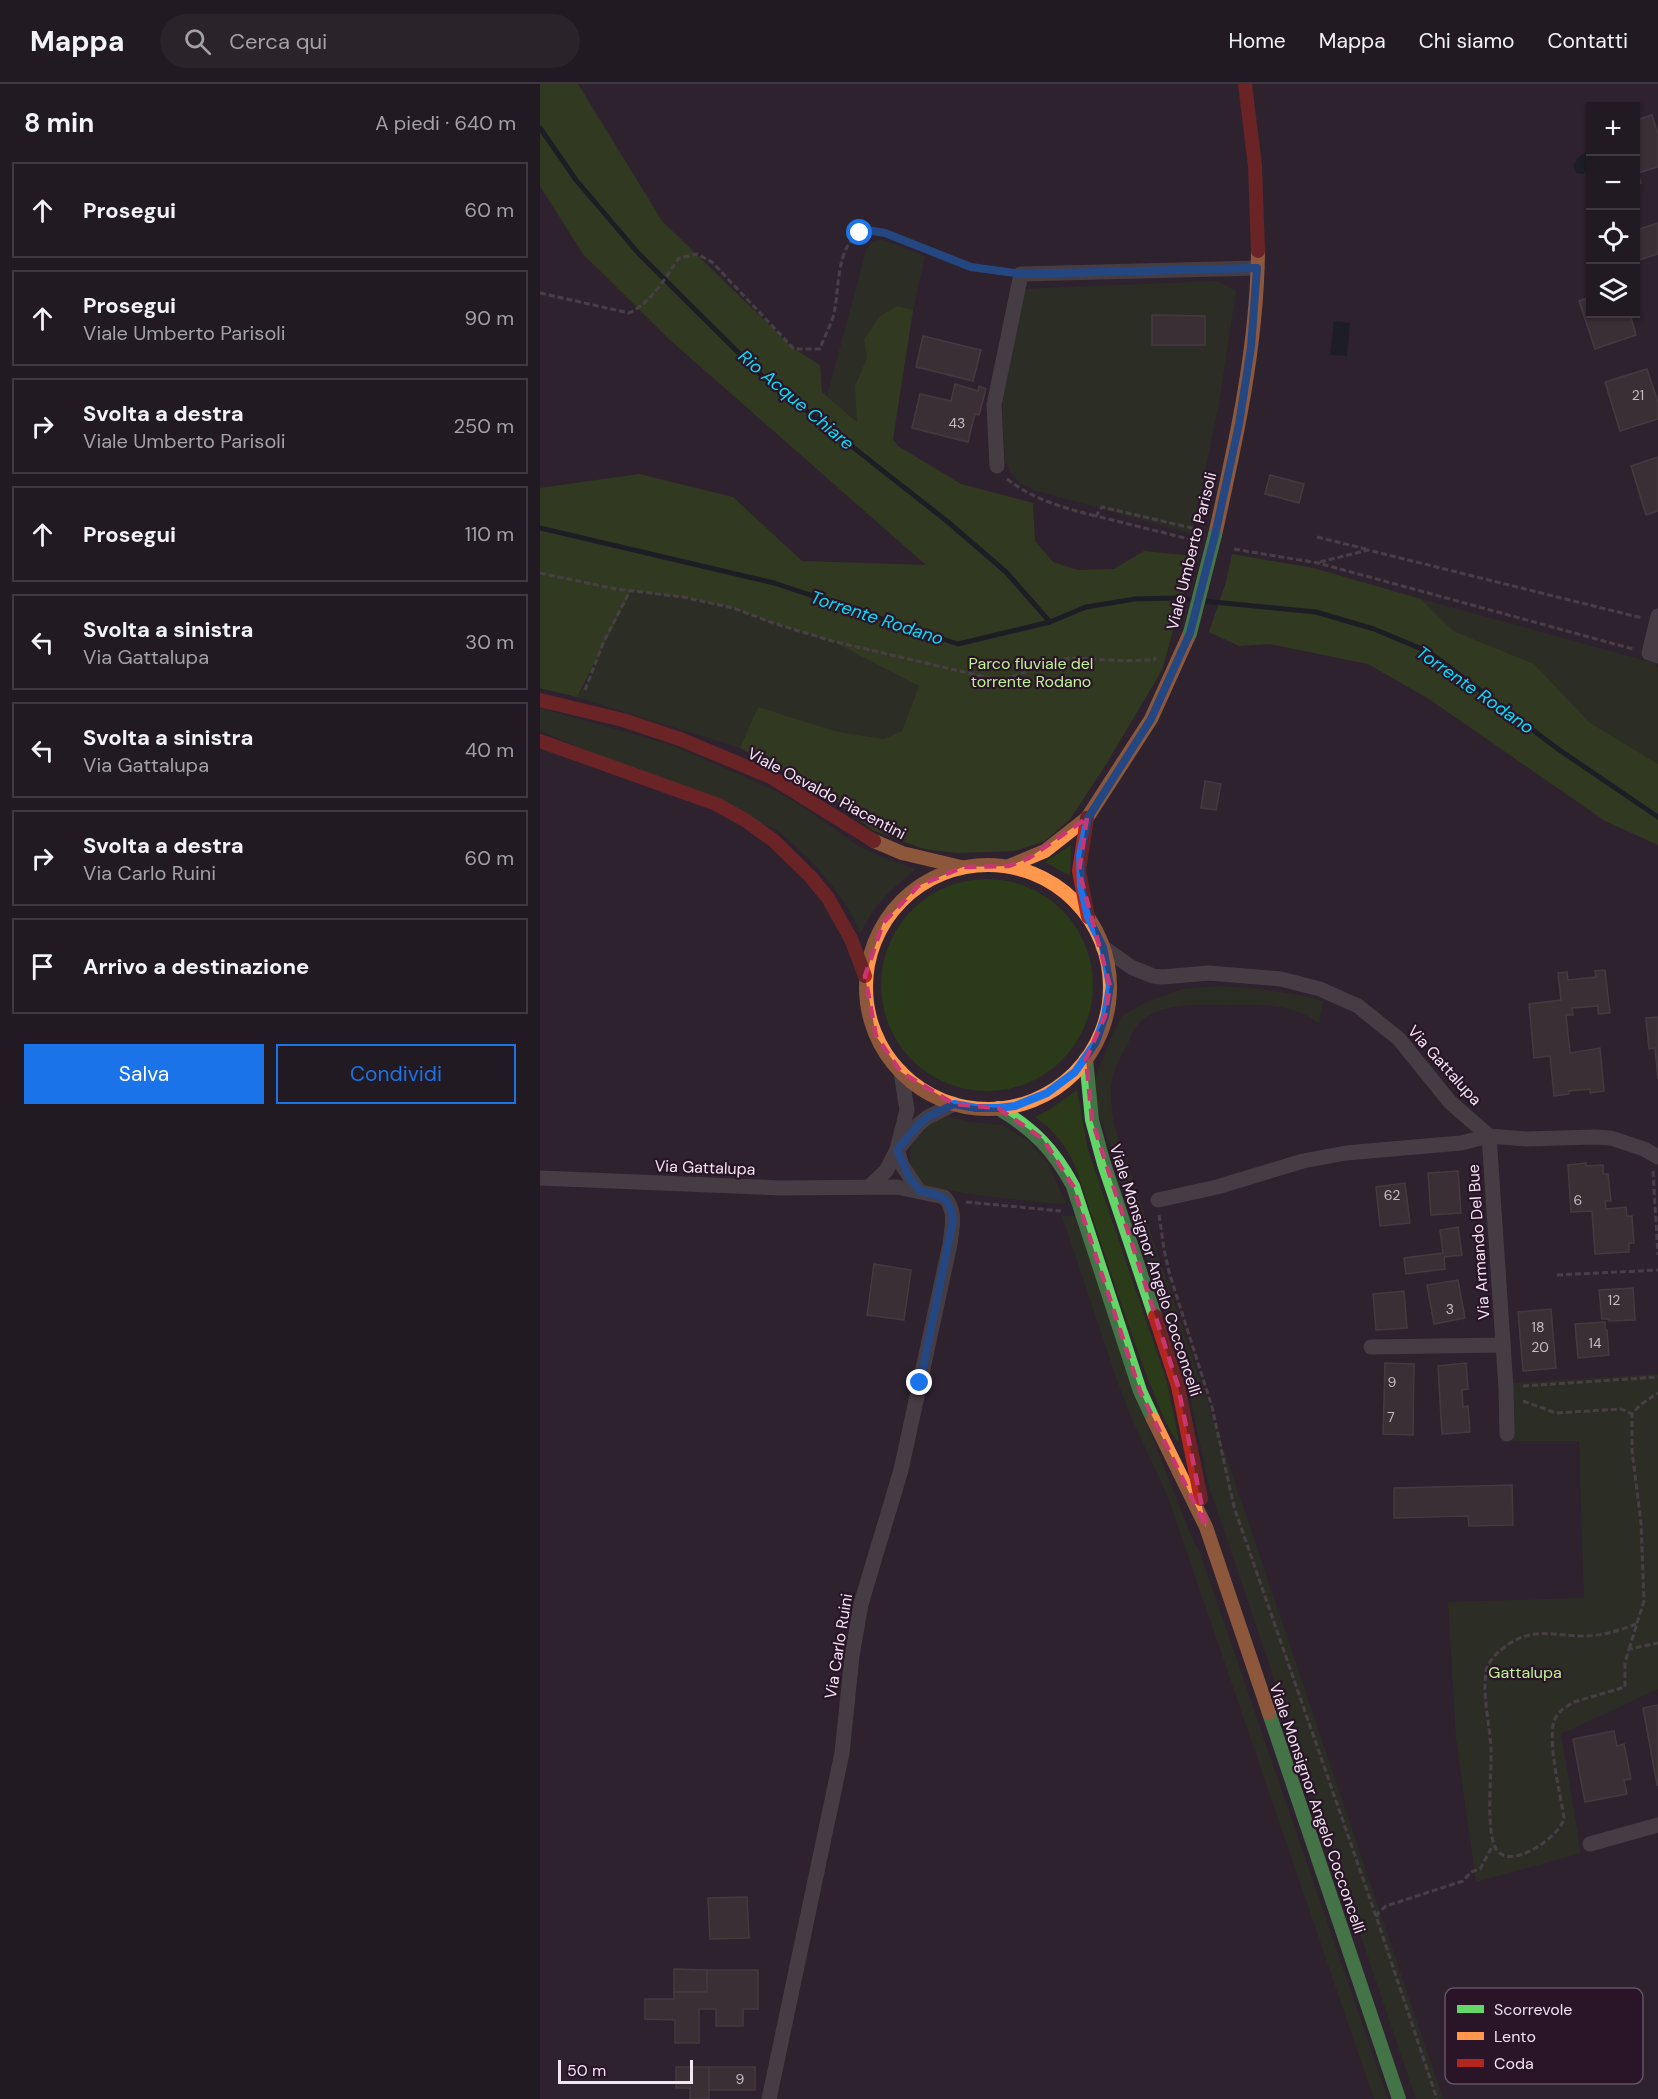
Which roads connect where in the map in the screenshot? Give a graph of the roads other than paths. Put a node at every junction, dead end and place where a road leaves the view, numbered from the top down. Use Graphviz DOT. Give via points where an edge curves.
graph roads {
  1 [pos="1245,84"];
  2 [pos="1257,268"];
  3 [pos="997,466"];
  4 [pos="1657,619"];
  5 [pos="1654,654"];
  6 [pos="540,700"];
  7 [pos="540,741"];
  8 [pos="1088,818"];
  9 [pos="1009,866"];
  10 [pos="963,867"];
  11 [pos="1088,917"];
  12 [pos="1103,947"];
  13 [pos="865,976"];
  14 [pos="1086,1059"];
  15 [pos="901,1072"];
  16 [pos="954,1104"];
  17 [pos="998,1108"];
  18 [pos="1489,1136"];
  19 [pos="897,1150"];
  20 [pos="1655,1163"];
  21 [pos="540,1178"];
  22 [pos="869,1187"];
  23 [pos="920,1191"];
  24 [pos="1158,1200"];
  25 [pos="949,1202"];
  26 [pos="1503,1345"];
  27 [pos="1371,1347"];
  28 [pos="1508,1434"];
  29 [pos="1206,1527"];
  30 [pos="1658,1826"];
  31 [pos="1590,1844"];
  32 [pos="769,2099"];
  33 [pos="1399,2099"];
  1 -- 2 [label="main road, Viale Umberto Parisoli" via="1252,136"];
  2 -- 3 [label="street" via="1021,274 994,405"];
  2 -- 8 [label="main road, Viale Umberto Parisoli, bridge" via="1246,387 1190,633 1151,719"];
  4 -- 5 [label="street"];
  6 -- 10 [label="main road, Viale Osvaldo Piacentini" via="623,720 680,739 771,777 876,842 902,853"];
  7 -- 13 [label="main road" via="716,804 773,840 828,898 851,939"];
  8 -- 9 [label="main road, Viale Umberto Parisoli" via="1045,851"];
  8 -- 11 [label="main road, Viale Umberto Parisoli" via="1079,871"];
  9 -- 10 [label="main road"];
  9 -- 11 [label="main road" via="1061,889"];
  10 -- 13 [label="main road" via="932,878 898,903 873,946"];
  11 -- 12 [label="main road"];
  12 -- 14 [label="main road" via="1110,986 1105,1016"];
  12 -- 18 [label="street, Via Gattalupa" via="1131,968 1153,976 1209,972 1281,979 1358,1006 1399,1039 1450,1102"];
  13 -- 15 [label="main road" via="869,1015 876,1036"];
  14 -- 17 [label="main road" via="1047,1093 1015,1106"];
  14 -- 29 [label="main road, Viale Monsignor Angelo Cocconcelli" via="1092,1120 1178,1386"];
  15 -- 16 [label="main road" via="935,1097"];
  15 -- 19 [label="street" via="907,1110"];
  16 -- 17 [label="main road"];
  16 -- 19 [label="street" via="919,1124"];
  17 -- 29 [label="main road, Viale Monsignor Angelo Cocconcelli" via="1043,1139 1073,1186 1140,1391"];
  18 -- 20 [label="street" via="1611,1138 1644,1149"];
  18 -- 24 [label="street" via="1461,1143 1303,1161 1217,1188"];
  18 -- 26 [label="street, Via Armando Del Bue"];
  19 -- 22 [label="street" via="886,1171"];
  19 -- 23 [label="street"];
  21 -- 22 [label="street, Via Gattalupa" via="781,1188"];
  22 -- 23 [label="street, Via Gattalupa"];
  23 -- 25 [label="street, Via Gattalupa"];
  25 -- 32 [label="street, Via Carlo Ruini" via="953,1220 950,1244 901,1470 861,1604 842,1753"];
  26 -- 27 [label="street"];
  26 -- 28 [label="street, Via Armando Del Bue"];
  29 -- 33 [label="main road, Viale Monsignor Angelo Cocconcelli"];
  30 -- 31 [label="street"];
}
